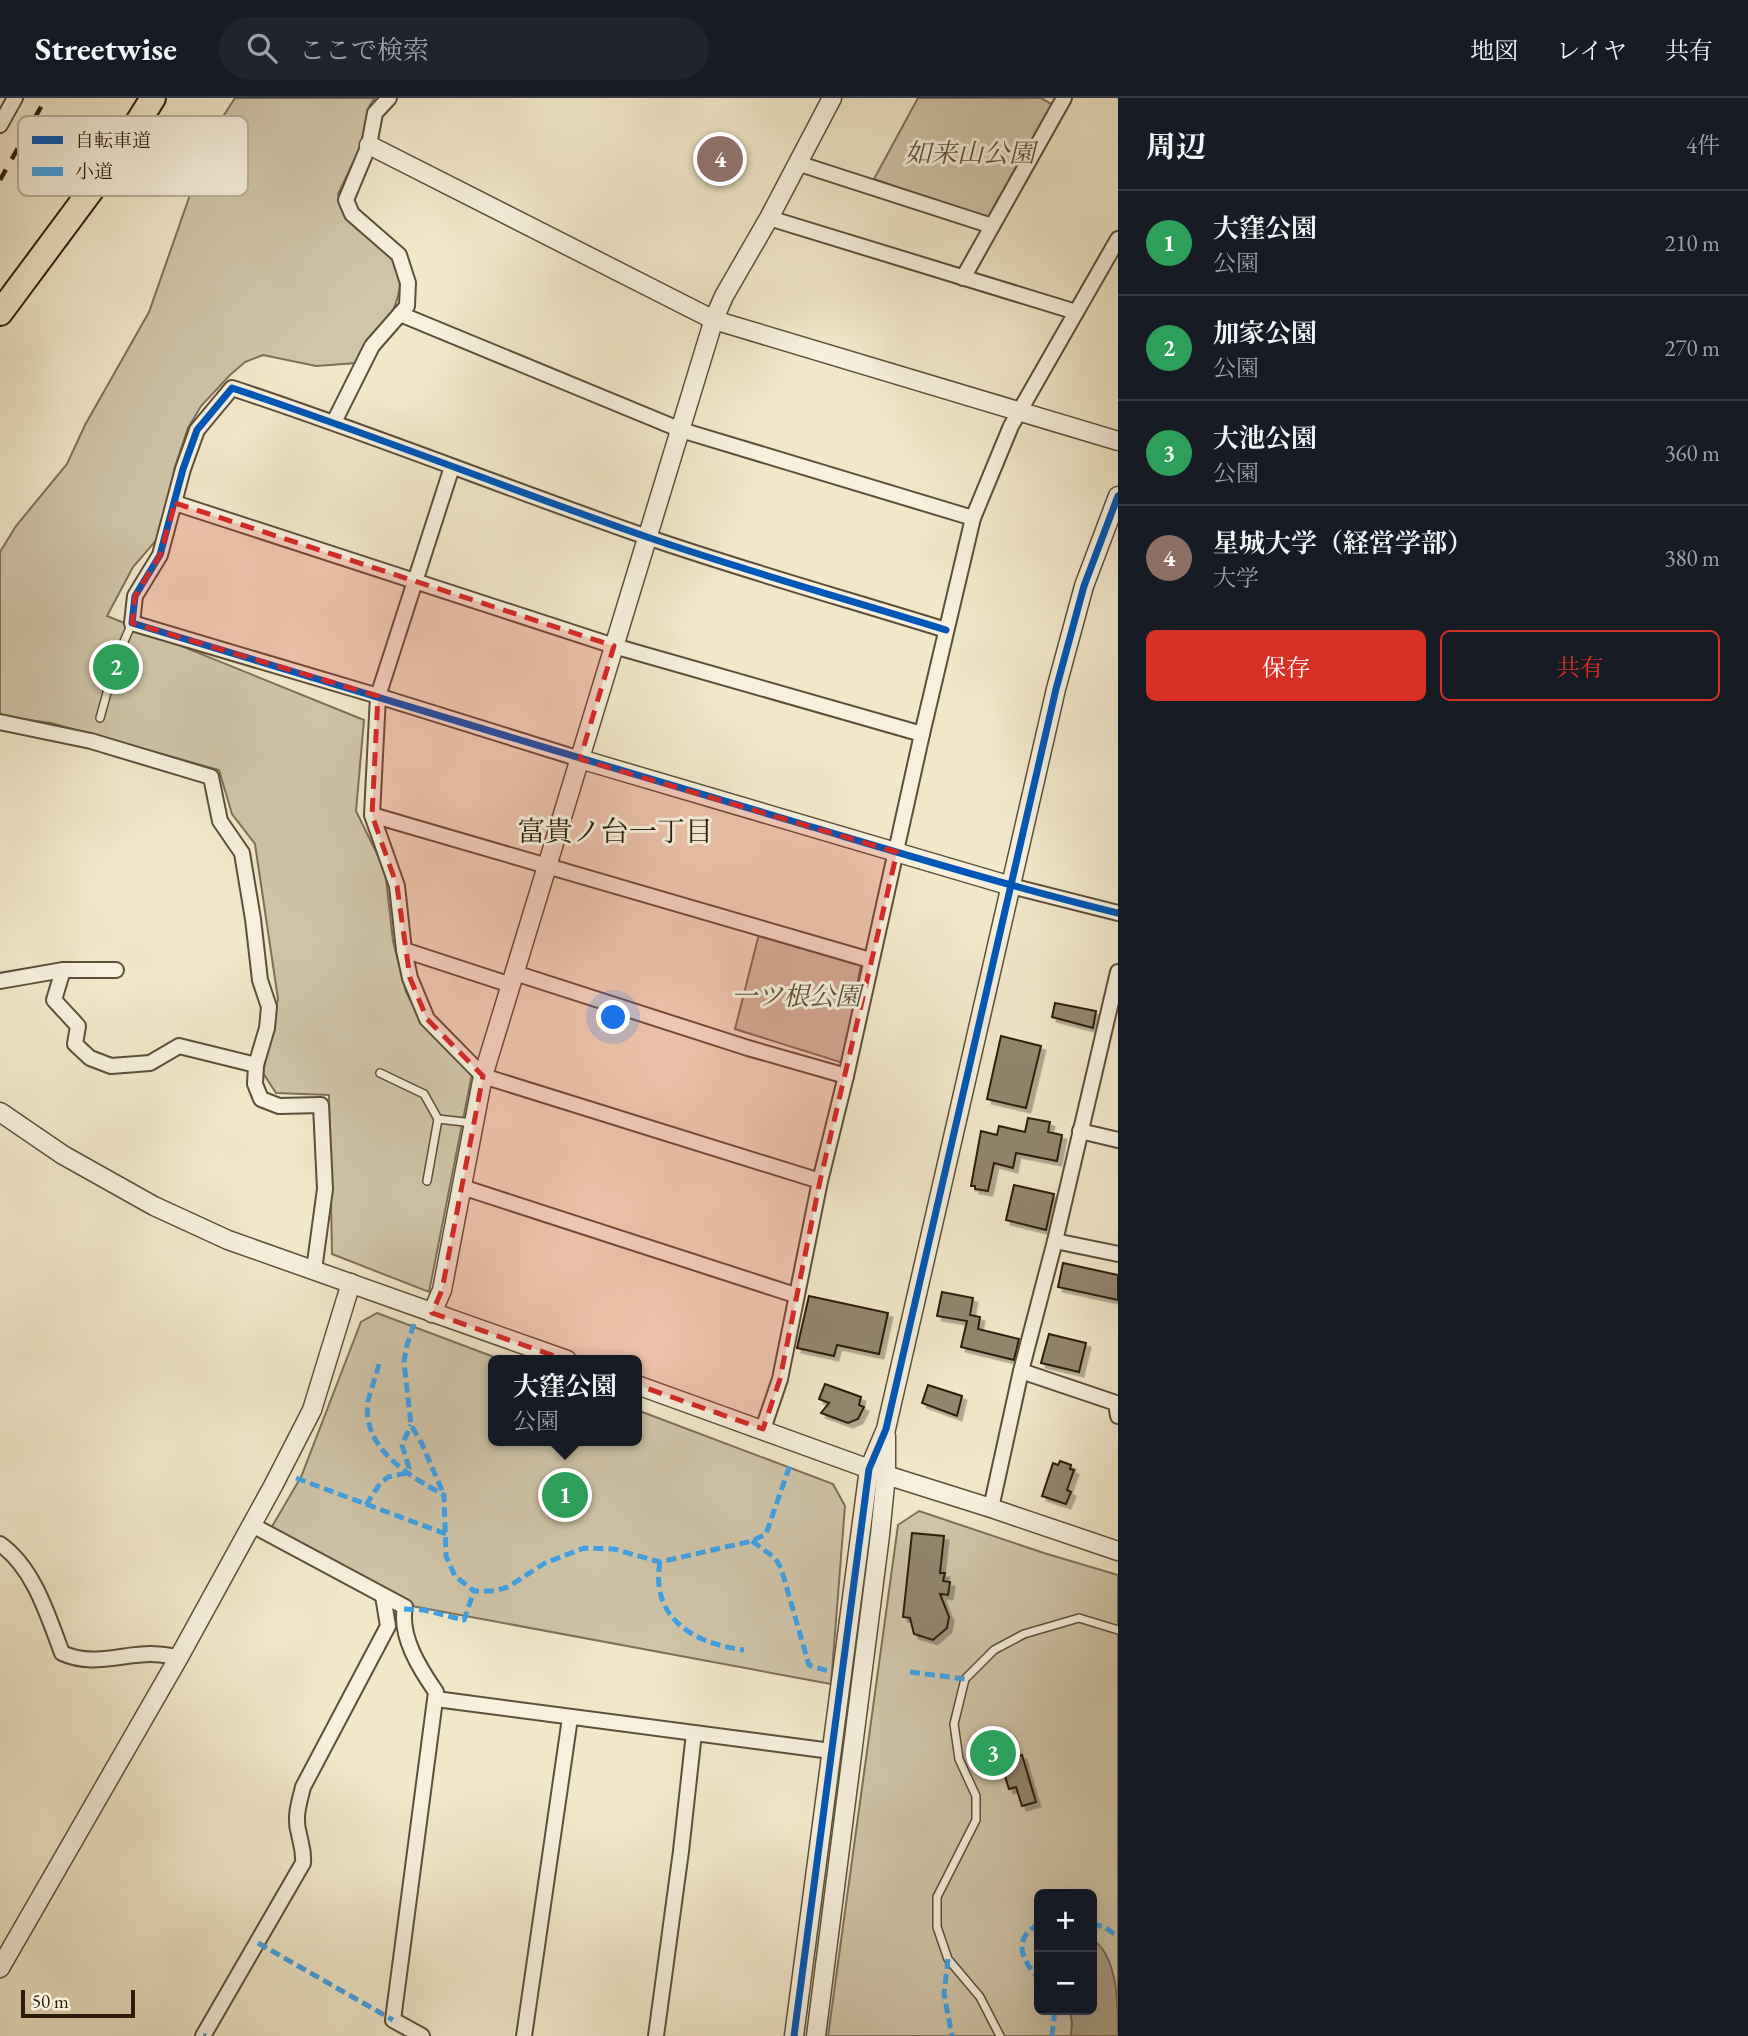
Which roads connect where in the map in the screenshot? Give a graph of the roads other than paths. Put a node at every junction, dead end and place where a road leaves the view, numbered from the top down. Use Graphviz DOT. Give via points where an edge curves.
graph roads {
  1 [pos="153,98"];
  2 [pos="389,98"];
  3 [pos="832,98"];
  4 [pos="9,100"];
  5 [pos="1059,100"];
  6 [pos="142,116"];
  7 [pos="0,125"];
  8 [pos="369,145"];
  9 [pos="797,163"];
  10 [pos="87,196"];
  11 [pos="769,218"];
  12 [pos="992,226"];
  13 [pos="1118,239"];
  14 [pos="963,278"];
  15 [pos="1076,312"];
  16 [pos="0,313"];
  17 [pos="400,314"];
  18 [pos="714,320"];
  19 [pos="1020,411"];
  20 [pos="334,422"];
  21 [pos="681,430"];
  22 [pos="1118,441"];
  23 [pos="452,467"];
  24 [pos="1118,496"];
  25 [pos="176,503"];
  26 [pos="973,518"];
  27 [pos="649,538"];
  28 [pos="414,582"];
  29 [pos="132,623"];
  30 [pos="946,631"];
  31 [pos="614,646"];
  32 [pos="378,696"];
  33 [pos="100,718"];
  34 [pos="0,722"];
  35 [pos="922,734"];
  36 [pos="580,759"];
  37 [pos="372,814"];
  38 [pos="897,852"];
  39 [pos="547,867"];
  40 [pos="1012,886"];
  41 [pos="1118,913"];
  42 [pos="404,950"];
  43 [pos="870,960"];
  44 [pos="63,970"];
  45 [pos="116,970"];
  46 [pos="1118,972"];
  47 [pos="513,979"];
  48 [pos="0,981"];
  49 [pos="1113,1021"];
  50 [pos="256,1065"];
  51 [pos="380,1073"];
  52 [pos="483,1076"];
  53 [pos="846,1076"];
  54 [pos="0,1112"];
  55 [pos="438,1119"];
  56 [pos="474,1123"];
  57 [pos="1080,1131"];
  58 [pos="1118,1140"];
  59 [pos="427,1181"];
  60 [pos="820,1181"];
  61 [pos="462,1187"];
  62 [pos="1055,1241"];
  63 [pos="1118,1254"];
  64 [pos="314,1269"];
  65 [pos="351,1283"];
  66 [pos="795,1295"];
  67 [pos="432,1314"];
  68 [pos="552,1355"];
  69 [pos="1021,1371"];
  70 [pos="642,1387"];
  71 [pos="1118,1416"];
  72 [pos="763,1429"];
  73 [pos="878,1472"];
  74 [pos="991,1508"];
  75 [pos="252,1525"];
  76 [pos="2,1551"];
  77 [pos="1118,1552"];
  78 [pos="383,1596"];
  79 [pos="1118,1630"];
  80 [pos="179,1657"];
  81 [pos="436,1699"];
  82 [pos="570,1718"];
  83 [pos="694,1733"];
  84 [pos="831,1751"];
  85 [pos="0,1968"];
  86 [pos="203,2036"];
  87 [pos="422,2036"];
  88 [pos="524,2036"];
  89 [pos="656,2036"];
  90 [pos="794,2036"];
  91 [pos="816,2036"];
  92 [pos="1000,2036"];
  1 -- 6 [label="highway"];
  2 -- 8 [label="street" via="375,113"];
  3 -- 9 [label="street"];
  4 -- 7 [label="street"];
  5 -- 12 [label="street"];
  8 -- 17 [label="street" via="346,200 352,214 399,255 408,283 407,306"];
  8 -- 18 [label="street"];
  9 -- 11 [label="street"];
  9 -- 12 [label="street"];
  10 -- 16 [label="highway"];
  11 -- 14 [label="street"];
  11 -- 18 [label="street"];
  12 -- 14 [label="street"];
  13 -- 15 [label="street"];
  14 -- 15 [label="street"];
  15 -- 19 [label="street"];
  17 -- 20 [label="street" via="372,346"];
  17 -- 21 [label="street"];
  18 -- 19 [label="street"];
  18 -- 21 [label="street"];
  19 -- 22 [label="street"];
  19 -- 26 [label="street"];
  20 -- 23 [label="street"];
  20 -- 25 [label="street" via="232,388 197,430"];
  21 -- 26 [label="street"];
  21 -- 27 [label="street"];
  23 -- 27 [label="street"];
  23 -- 28 [label="street"];
  24 -- 40 [label="street" via="1084,586 1059,676"];
  25 -- 28 [label="street"];
  25 -- 29 [label="street" via="160,555 135,596"];
  26 -- 30 [label="street"];
  27 -- 30 [label="street"];
  27 -- 31 [label="street"];
  28 -- 31 [label="street"];
  28 -- 32 [label="street"];
  29 -- 32 [label="street"];
  29 -- 33 [label="lane"];
  30 -- 35 [label="street"];
  31 -- 35 [label="street"];
  31 -- 36 [label="street"];
  32 -- 36 [label="street"];
  32 -- 37 [label="street"];
  34 -- 50 [label="street" via="91,741 211,777 220,821 242,853 260,980 269,1007"];
  35 -- 38 [label="street"];
  36 -- 38 [label="street"];
  36 -- 39 [label="street"];
  37 -- 39 [label="street"];
  37 -- 42 [label="street" via="397,886"];
  38 -- 40 [label="street"];
  38 -- 43 [label="street"];
  39 -- 43 [label="street"];
  39 -- 47 [label="street"];
  40 -- 41 [label="street"];
  40 -- 73 [label="street"];
  42 -- 47 [label="street"];
  42 -- 52 [label="street" via="427,1019"];
  43 -- 53 [label="street"];
  44 -- 45 [label="street"];
  44 -- 48 [label="street"];
  44 -- 50 [label="street" via="54,1000 78,1026 75,1044 90,1058 111,1066 150,1063 179,1046"];
  46 -- 49 [label="street"];
  47 -- 52 [label="street"];
  47 -- 53 [label="street"];
  49 -- 57 [label="street"];
  50 -- 64 [label="street" via="255,1084 261,1100 279,1106 321,1105 325,1189"];
  51 -- 55 [label="lane" via="424,1094"];
  52 -- 56 [label="street"];
  52 -- 60 [label="street"];
  53 -- 60 [label="street"];
  54 -- 64 [label="street" via="63,1155 154,1206 228,1240"];
  55 -- 56 [label="lane"];
  55 -- 59 [label="lane"];
  56 -- 61 [label="street"];
  57 -- 58 [label="street"];
  57 -- 62 [label="street"];
  60 -- 66 [label="street"];
  61 -- 66 [label="street"];
  61 -- 67 [label="street" via="442,1290"];
  62 -- 63 [label="street"];
  62 -- 69 [label="street"];
  64 -- 65 [label="street"];
  65 -- 67 [label="street"];
  65 -- 75 [label="street" via="312,1410"];
  66 -- 72 [label="street" via="780,1379"];
  67 -- 68 [label="street"];
  69 -- 71 [label="street" via="1116,1404"];
  69 -- 74 [label="street"];
  70 -- 72 [label="street"];
  72 -- 73 [label="street"];
  73 -- 74 [label="street"];
  73 -- 84 [label="street"];
  73 -- 91 [label="street"];
  74 -- 77 [label="street"];
  75 -- 78 [label="street"];
  75 -- 80 [label="street"];
  76 -- 80 [label="street" via="27,1572 62,1653 89,1661 151,1654"];
  78 -- 81 [label="street" via="405,1607 403,1618 416,1664"];
  78 -- 86 [label="street" via="388,1626 303,1787 297,1824 303,1863"];
  79 -- 92 [label="lane" via="1079,1618 1024,1633 995,1650 965,1679 954,1724 959,1759 976,1796 976,1820 937,1897 937,1927 948,1959 980,1997"];
  80 -- 85 [label="street"];
  81 -- 82 [label="street"];
  81 -- 87 [label="street" via="393,2020"];
  82 -- 83 [label="street"];
  82 -- 88 [label="street"];
  83 -- 84 [label="street"];
  83 -- 89 [label="street"];
  84 -- 90 [label="street"];
}
